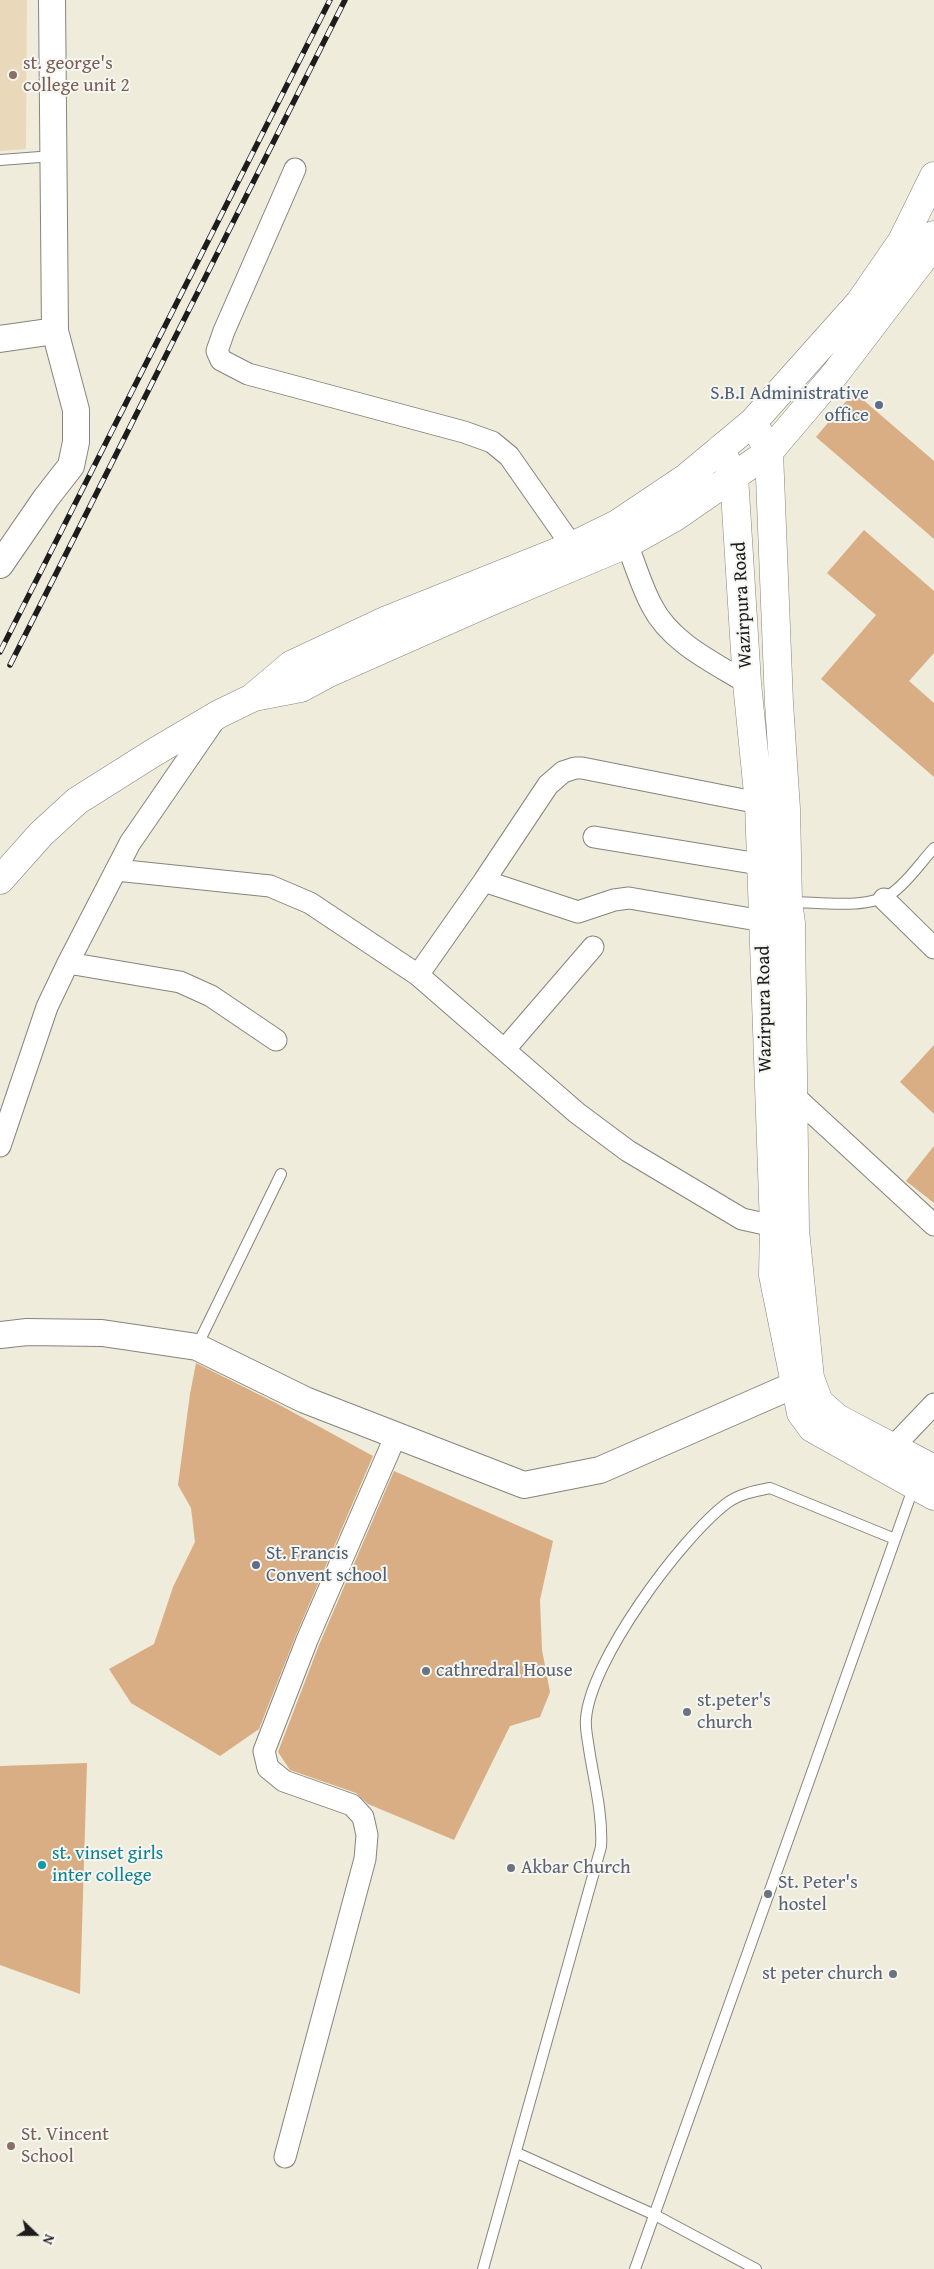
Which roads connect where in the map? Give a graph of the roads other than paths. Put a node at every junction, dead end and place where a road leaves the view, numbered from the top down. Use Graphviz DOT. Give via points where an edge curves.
graph roads {
  1 [pos="52,0"];
  2 [pos="52,156"];
  3 [pos="0,160"];
  4 [pos="295,169"];
  5 [pos="934,176"];
  6 [pos="918,250"];
  7 [pos="55,331"];
  8 [pos="0,339"];
  9 [pos="753,422"];
  10 [pos="720,449"];
  11 [pos="770,452"];
  12 [pos="734,476"];
  13 [pos="622,534"];
  14 [pos="572,546"];
  15 [pos="0,565"];
  16 [pos="747,683"];
  17 [pos="252,698"];
  18 [pos="220,714"];
  19 [pos="758,802"];
  20 [pos="594,837"];
  21 [pos="934,848"];
  22 [pos="760,865"];
  23 [pos="787,869"];
  24 [pos="116,870"];
  25 [pos="0,880"];
  26 [pos="484,882"];
  27 [pos="884,899"];
  28 [pos="776,908"];
  29 [pos="593,947"];
  30 [pos="934,948"];
  31 [pos="68,963"];
  32 [pos="418,975"];
  33 [pos="276,1040"];
  34 [pos="505,1049"];
  35 [pos="793,1095"];
  36 [pos="0,1146"];
  37 [pos="281,1174"];
  38 [pos="934,1225"];
  39 [pos="784,1228"];
  40 [pos="0,1335"];
  41 [pos="197,1347"];
  42 [pos="802,1381"];
  43 [pos="934,1404"];
  44 [pos="396,1435"];
  45 [pos="892,1448"];
  46 [pos="927,1483"];
  47 [pos="895,1539"];
  48 [pos="517,2153"];
  49 [pos="286,2157"];
  50 [pos="655,2216"];
  51 [pos="483,2269"];
  52 [pos="635,2269"];
  53 [pos="756,2269"];
  1 -- 2 [label="street"];
  2 -- 3 [label="lane"];
  2 -- 7 [label="street"];
  4 -- 14 [label="street" via="224,331 217,351 221,360 248,374 455,429 492,442 509,456"];
  5 -- 6 [label="main road"];
  6 -- 9 [label="main road" via="860,302"];
  6 -- 11 [label="main road" via="835,374"];
  7 -- 8 [label="street"];
  7 -- 15 [label="street" via="76,410 76,442 70,466"];
  9 -- 10 [label="main road"];
  9 -- 11 [label="main road, Wazirpura Road"];
  10 -- 12 [label="main road, Wazirpura Road"];
  10 -- 13 [label="main road"];
  11 -- 12 [label="main road"];
  11 -- 23 [label="main road, Wazirpura Road"];
  12 -- 13 [label="main road" via="675,517"];
  12 -- 16 [label="main road, Wazirpura Road"];
  13 -- 14 [label="main road"];
  13 -- 16 [label="street" via="652,606 669,630"];
  13 -- 17 [label="main road" via="494,600 301,688"];
  14 -- 17 [label="main road" via="387,620 291,665"];
  16 -- 19 [label="main road, Wazirpura Road"];
  17 -- 18 [label="main road"];
  18 -- 24 [label="street" via="130,843"];
  18 -- 25 [label="main road" via="77,801 40,834"];
  19 -- 22 [label="main road, Wazirpura Road"];
  19 -- 26 [label="street" via="574,768 563,772 548,785"];
  20 -- 22 [label="street"];
  21 -- 27 [label="lane" via="895,892"];
  22 -- 23 [label="street"];
  22 -- 28 [label="main road, Wazirpura Road"];
  23 -- 28 [label="main road, Wazirpura Road"];
  24 -- 31 [label="street"];
  24 -- 32 [label="street" via="270,886 288,892 310,903"];
  26 -- 28 [label="street" via="578,912 629,898"];
  26 -- 32 [label="street"];
  27 -- 28 [label="lane" via="869,903"];
  27 -- 30 [label="street"];
  28 -- 35 [label="main road, Wazirpura Road"];
  28 -- 39 [label="main road, Wazirpura Road" via="766,1042"];
  29 -- 34 [label="street"];
  31 -- 33 [label="street" via="180,982 211,996"];
  31 -- 36 [label="street" via="47,1008"];
  32 -- 34 [label="street"];
  34 -- 39 [label="street" via="577,1113 628,1151 742,1219"];
  35 -- 38 [label="street"];
  35 -- 39 [label="main road, Wazirpura Road"];
  37 -- 41 [label="lane"];
  39 -- 42 [label="main road, Wazirpura Road"];
  40 -- 41 [label="street" via="27,1332 102,1334"];
  41 -- 44 [label="street" via="305,1400"];
  42 -- 44 [label="street" via="600,1470 524,1485"];
  42 -- 45 [label="main road, Wazirpura Road" via="836,1418"];
  42 -- 46 [label="main road, Wazirpura Road" via="801,1413 812,1428"];
  43 -- 45 [label="street"];
  44 -- 49 [label="street" via="307,1640 264,1751 268,1768 284,1781 352,1805 363,1817 367,1834 365,1859"];
  45 -- 46 [label="main road, Wazirpura Road"];
  46 -- 47 [label="lane"];
  47 -- 48 [label="lane" via="770,1488 728,1502 704,1523 655,1580 599,1672 588,1702 585,1721 602,1829 601,1847"];
  47 -- 50 [label="lane"];
  48 -- 50 [label="lane"];
  48 -- 51 [label="lane"];
  50 -- 52 [label="lane"];
  50 -- 53 [label="lane"];
}
